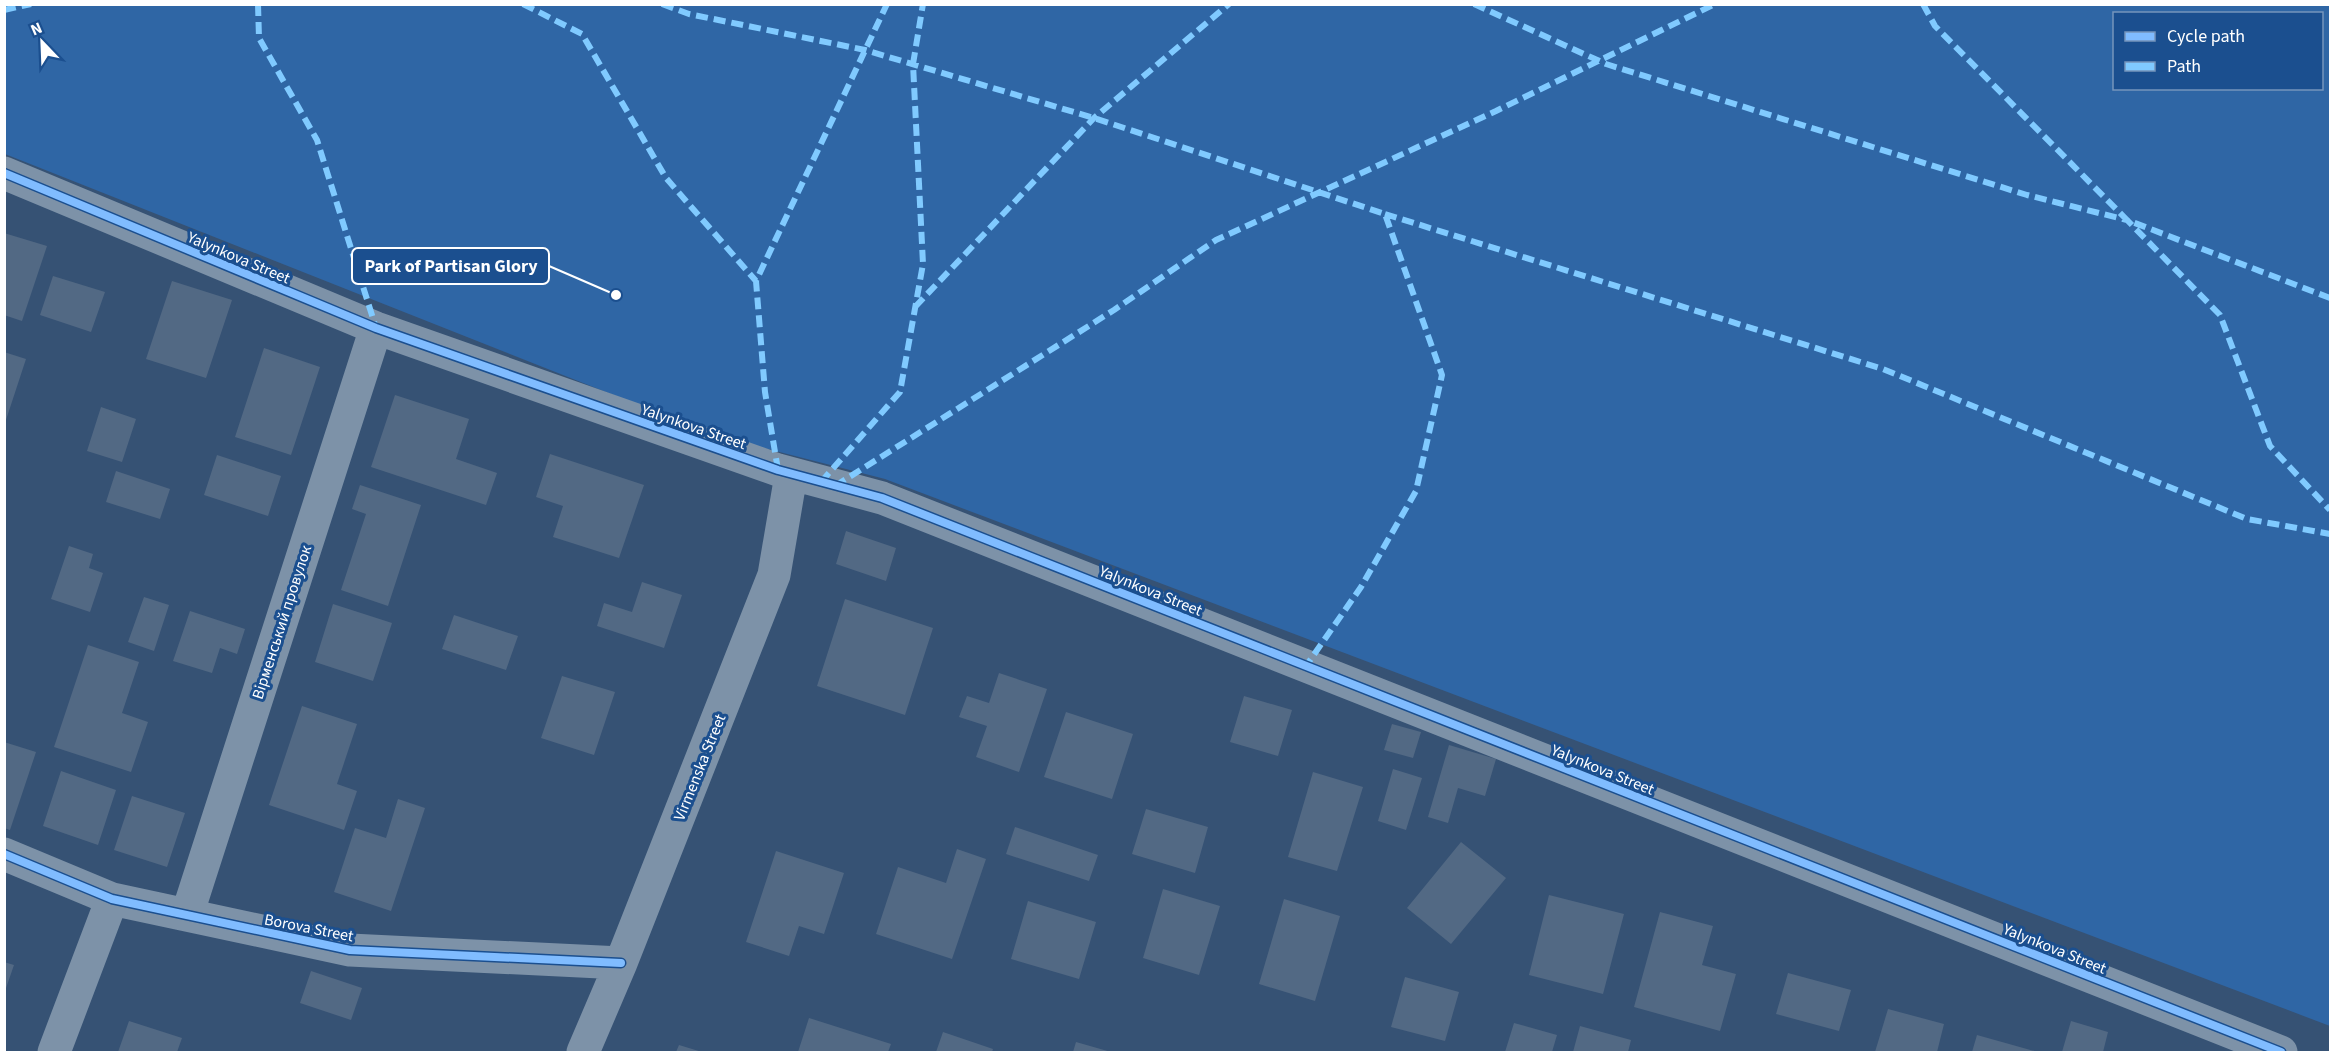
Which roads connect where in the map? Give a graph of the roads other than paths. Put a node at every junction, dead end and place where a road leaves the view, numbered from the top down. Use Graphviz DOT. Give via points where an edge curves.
graph roads {
  1 [pos="4,173"];
  2 [pos="376,328"];
  3 [pos="791,475"];
  4 [pos="4,854"];
  5 [pos="112,899"];
  6 [pos="187,915"];
  7 [pos="621,963"];
  8 [pos="54,1053"];
  9 [pos="583,1053"];
  10 [pos="2281,1053"];
  1 -- 2 [label="street, Yalynkova Street"];
  2 -- 3 [label="street, Yalynkova Street"];
  2 -- 6 [label="street, Вірменський провулок"];
  3 -- 7 [label="street, Virmenska Street" via="774,575"];
  3 -- 10 [label="street, Yalynkova Street" via="882,498"];
  4 -- 5 [label="street, Borova Street"];
  5 -- 6 [label="street, Borova Street"];
  5 -- 8 [label="street"];
  6 -- 7 [label="street, Borova Street" via="350,950"];
  7 -- 9 [label="street, Virmenska Street"];
}
